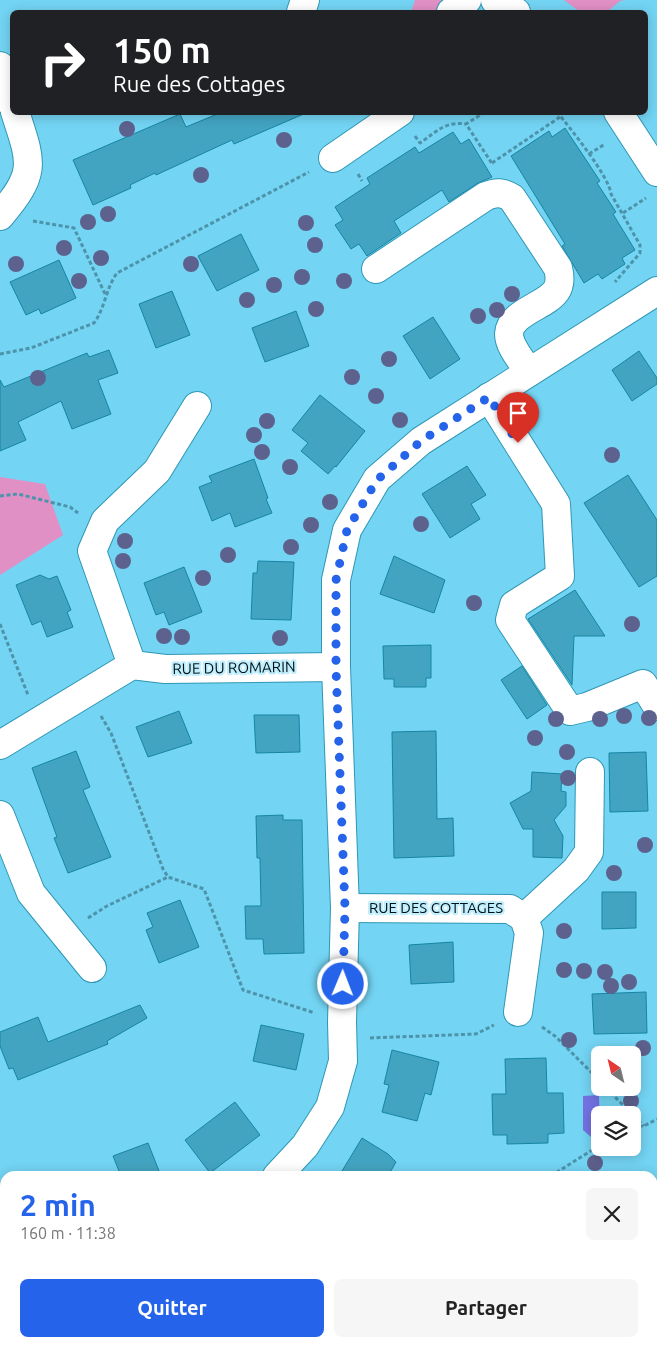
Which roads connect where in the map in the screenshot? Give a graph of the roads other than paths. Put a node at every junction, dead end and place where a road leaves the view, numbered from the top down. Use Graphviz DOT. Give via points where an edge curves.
graph roads {
  1 [pos="467,0"];
  2 [pos="495,0"];
  3 [pos="455,10"];
  4 [pos="512,10"];
  5 [pos="0,66"];
  6 [pos="10,98"];
  7 [pos="16,115"];
  8 [pos="396,115"];
  9 [pos="620,115"];
  10 [pos="333,158"];
  11 [pos="657,172"];
  12 [pos="0,216"];
  13 [pos="376,269"];
  14 [pos="657,291"];
  15 [pos="530,372"];
  16 [pos="489,397"];
  17 [pos="197,406"];
  18 [pos="132,665"];
  19 [pos="336,668"];
  20 [pos="657,706"];
  21 [pos="0,744"];
  22 [pos="590,772"];
  23 [pos="0,815"];
  24 [pos="345,908"];
  25 [pos="524,918"];
  26 [pos="92,968"];
  27 [pos="518,1012"];
  28 [pos="282,1171"];
  1 -- 3 [label="street"];
  2 -- 4 [label="street"];
  5 -- 6 [label="street"];
  7 -- 12 [label="street" via="28,152 28,167 24,183"];
  8 -- 10 [label="street"];
  9 -- 11 [label="street"];
  13 -- 15 [label="street" via="486,196 497,192 512,198 558,268 560,278 556,292 511,326 512,344"];
  14 -- 15 [label="street"];
  15 -- 16 [label="street"];
  16 -- 19 [label="street" via="421,441 377,480 347,530 336,580"];
  16 -- 20 [label="street" via="556,504 560,576 514,605 510,620 570,711 643,684"];
  17 -- 18 [label="street" via="157,471 105,521 92,551"];
  18 -- 19 [label="street, RUE DU ROMARIN" via="165,669"];
  18 -- 21 [label="street"];
  19 -- 24 [label="street"];
  22 -- 25 [label="street, RUE DES COTTAGES" via="589,852 576,870"];
  23 -- 26 [label="street" via="31,893"];
  24 -- 25 [label="street, RUE DES COTTAGES" via="510,909"];
  24 -- 28 [label="street" via="343,1060 330,1107 305,1146"];
  25 -- 27 [label="street, RUE DES COTTAGES" via="529,933"];
}
